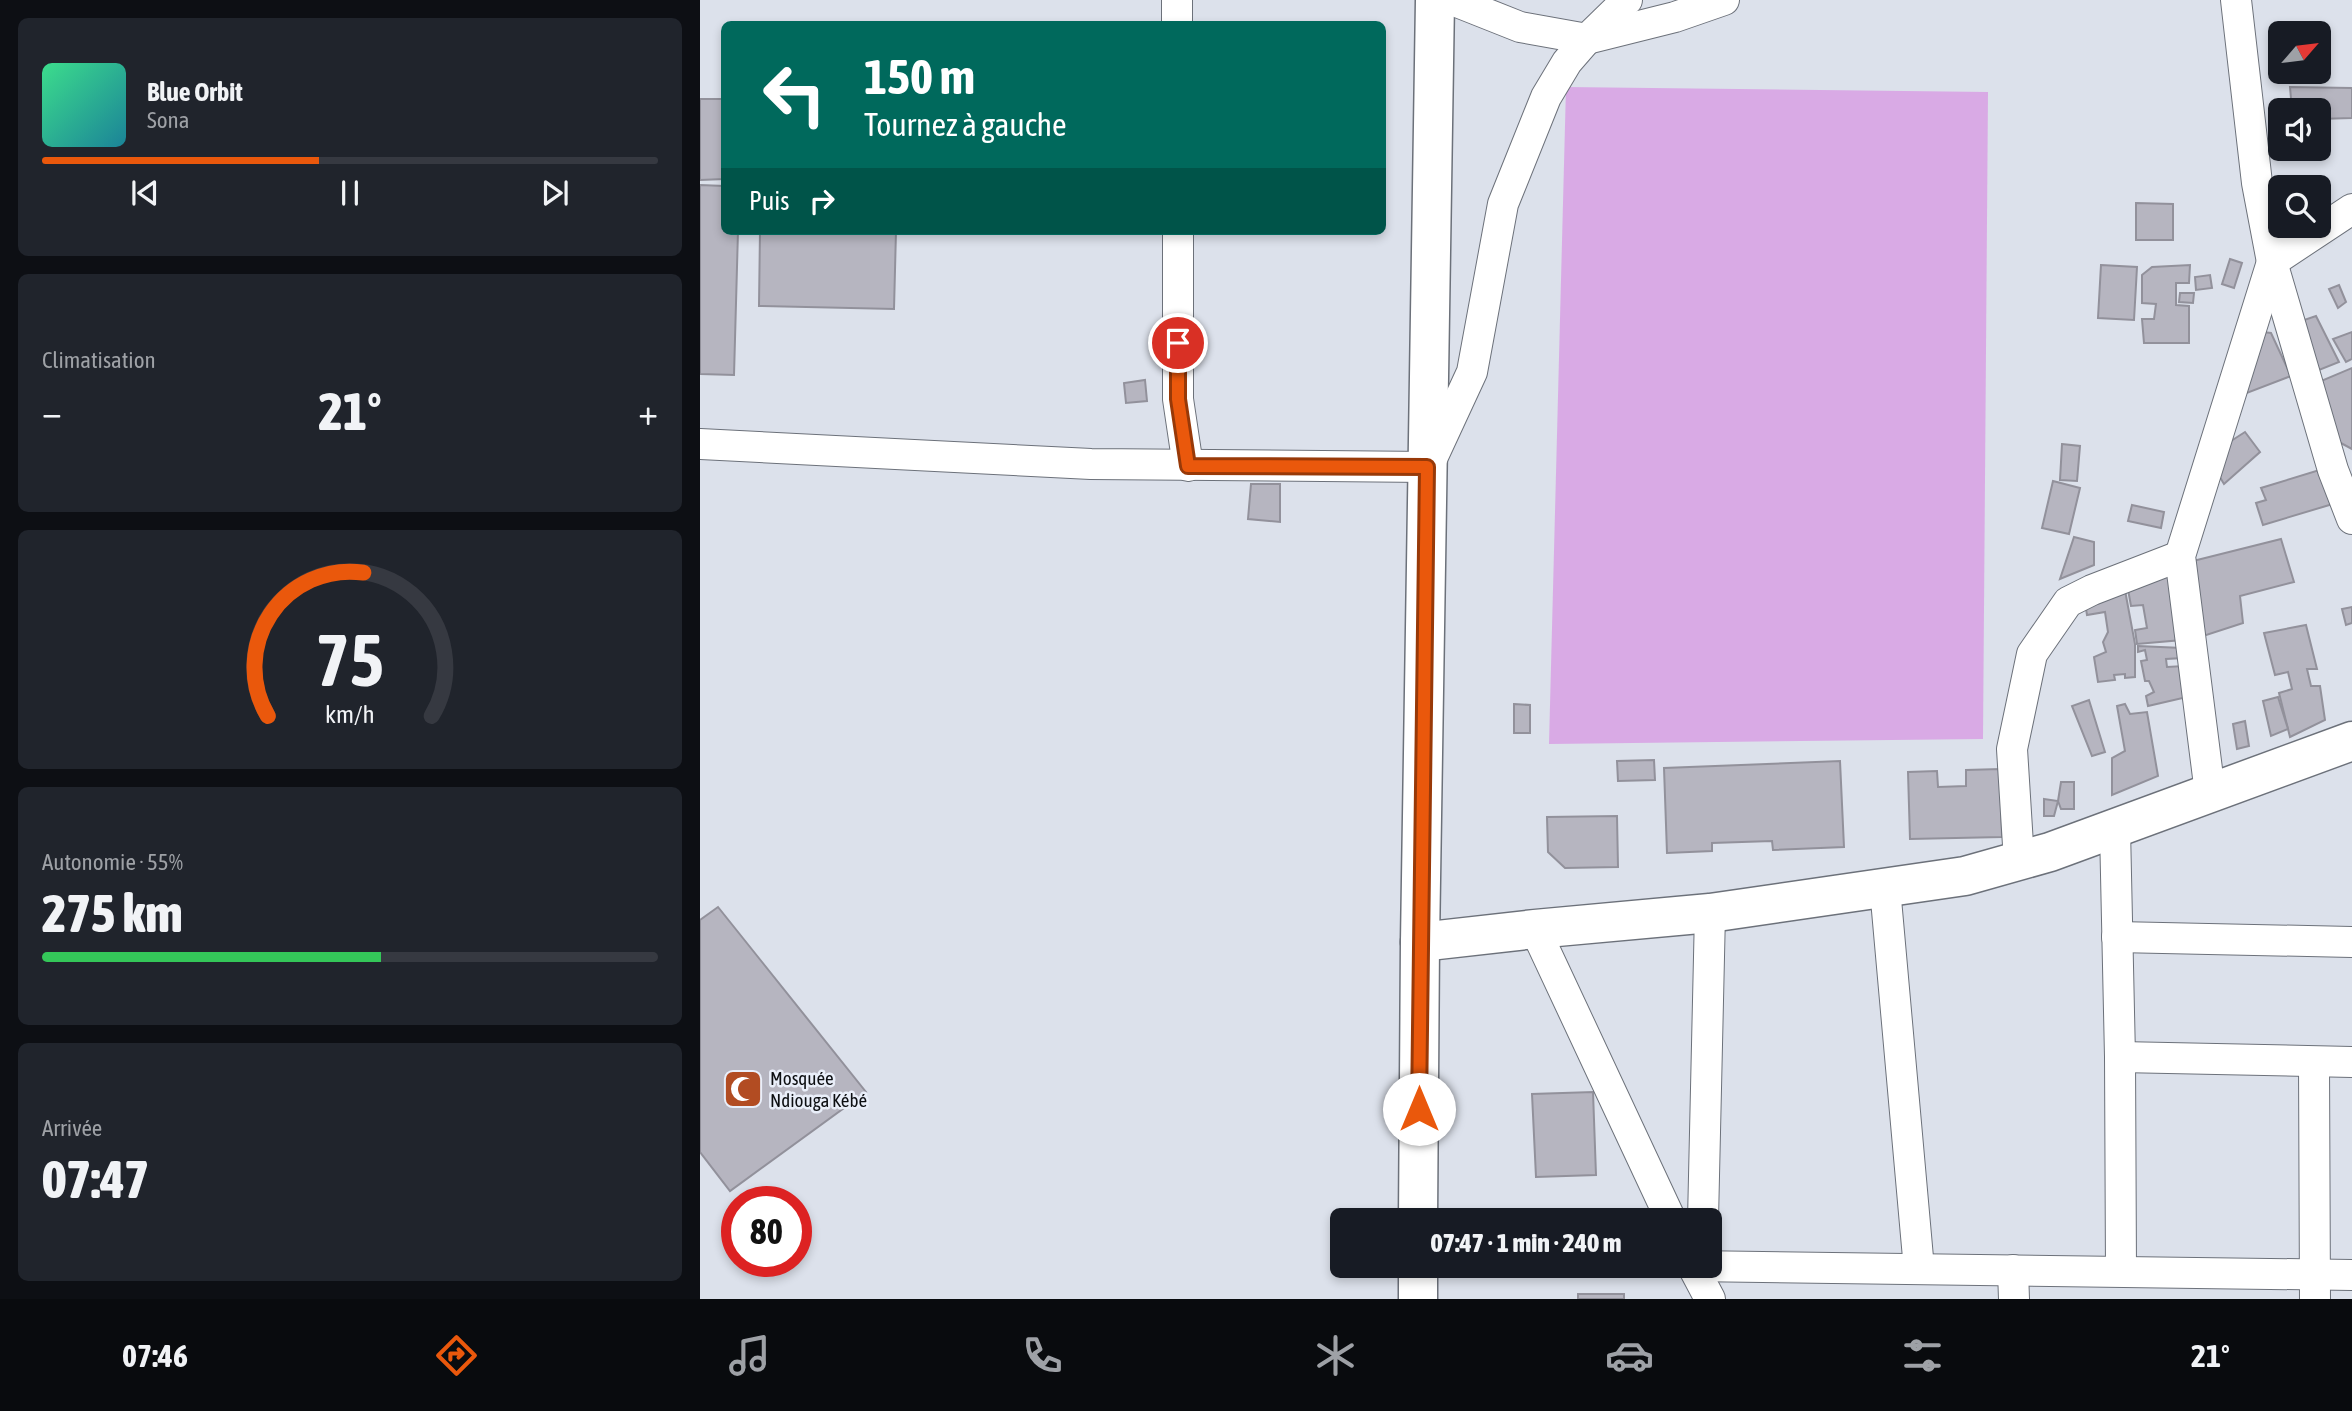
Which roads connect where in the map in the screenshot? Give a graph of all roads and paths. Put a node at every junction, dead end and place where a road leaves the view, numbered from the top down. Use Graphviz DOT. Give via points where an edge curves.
graph roads {
  1 [pos="1177,0"];
  2 [pos="1435,0"];
  3 [pos="1452,0"];
  4 [pos="1627,0"];
  5 [pos="1724,0"];
  6 [pos="2236,0"];
  7 [pos="1177,21"];
  8 [pos="1587,39"];
  9 [pos="2352,209"];
  10 [pos="1178,235"];
  11 [pos="2272,262"];
  12 [pos="700,444"];
  13 [pos="1188,466"];
  14 [pos="1427,467"];
  15 [pos="2342,468"];
  16 [pos="2352,519"];
  17 [pos="2180,556"];
  18 [pos="2352,741"];
  19 [pos="2210,793"];
  20 [pos="2115,829"];
  21 [pos="2019,861"];
  22 [pos="1885,888"];
  23 [pos="1710,913"];
  24 [pos="1535,929"];
  25 [pos="2118,937"];
  26 [pos="1420,942"];
  27 [pos="2352,942"];
  28 [pos="2120,1058"];
  29 [pos="2314,1062"];
  30 [pos="2352,1062"];
  31 [pos="1418,1208"];
  32 [pos="1665,1208"];
  33 [pos="1703,1208"];
  34 [pos="1722,1266"];
  35 [pos="1919,1269"];
  36 [pos="2121,1271"];
  37 [pos="2352,1275"];
  38 [pos="1418,1278"];
  39 [pos="1699,1278"];
  40 [pos="2013,1284"];
  41 [pos="2315,1287"];
  42 [pos="1418,1299"];
  43 [pos="1710,1299"];
  1 -- 7 [label="street"];
  2 -- 14 [label="main road"];
  3 -- 8 [label="street" via="1520,27"];
  4 -- 8 [label="street"];
  5 -- 8 [label="street"];
  6 -- 11 [label="street" via="2257,183"];
  8 -- 14 [label="street" via="1546,97 1503,204 1472,372"];
  9 -- 11 [label="street"];
  10 -- 13 [label="street" via="1178,399"];
  11 -- 15 [label="street"];
  11 -- 17 [label="street"];
  12 -- 13 [label="street"];
  13 -- 14 [label="street"];
  14 -- 26 [label="main road"];
  15 -- 16 [label="street"];
  17 -- 19 [label="street"];
  17 -- 21 [label="street" via="2068,602 2032,654 2012,749"];
  18 -- 19 [label="main road"];
  19 -- 20 [label="main road"];
  20 -- 21 [label="main road"];
  20 -- 25 [label="street"];
  21 -- 22 [label="main road" via="1965,876"];
  22 -- 23 [label="main road"];
  22 -- 35 [label="street"];
  23 -- 24 [label="main road"];
  23 -- 33 [label="street"];
  24 -- 26 [label="main road"];
  24 -- 32 [label="street"];
  25 -- 27 [label="street"];
  25 -- 28 [label="street"];
  26 -- 31 [label="main road"];
  28 -- 29 [label="street"];
  28 -- 36 [label="street"];
  29 -- 30 [label="street"];
  29 -- 41 [label="street"];
  34 -- 35 [label="street"];
  35 -- 40 [label="street"];
  36 -- 40 [label="street"];
  36 -- 41 [label="street"];
  37 -- 41 [label="street"];
  38 -- 42 [label="main road"];
  39 -- 43 [label="street"];
}
